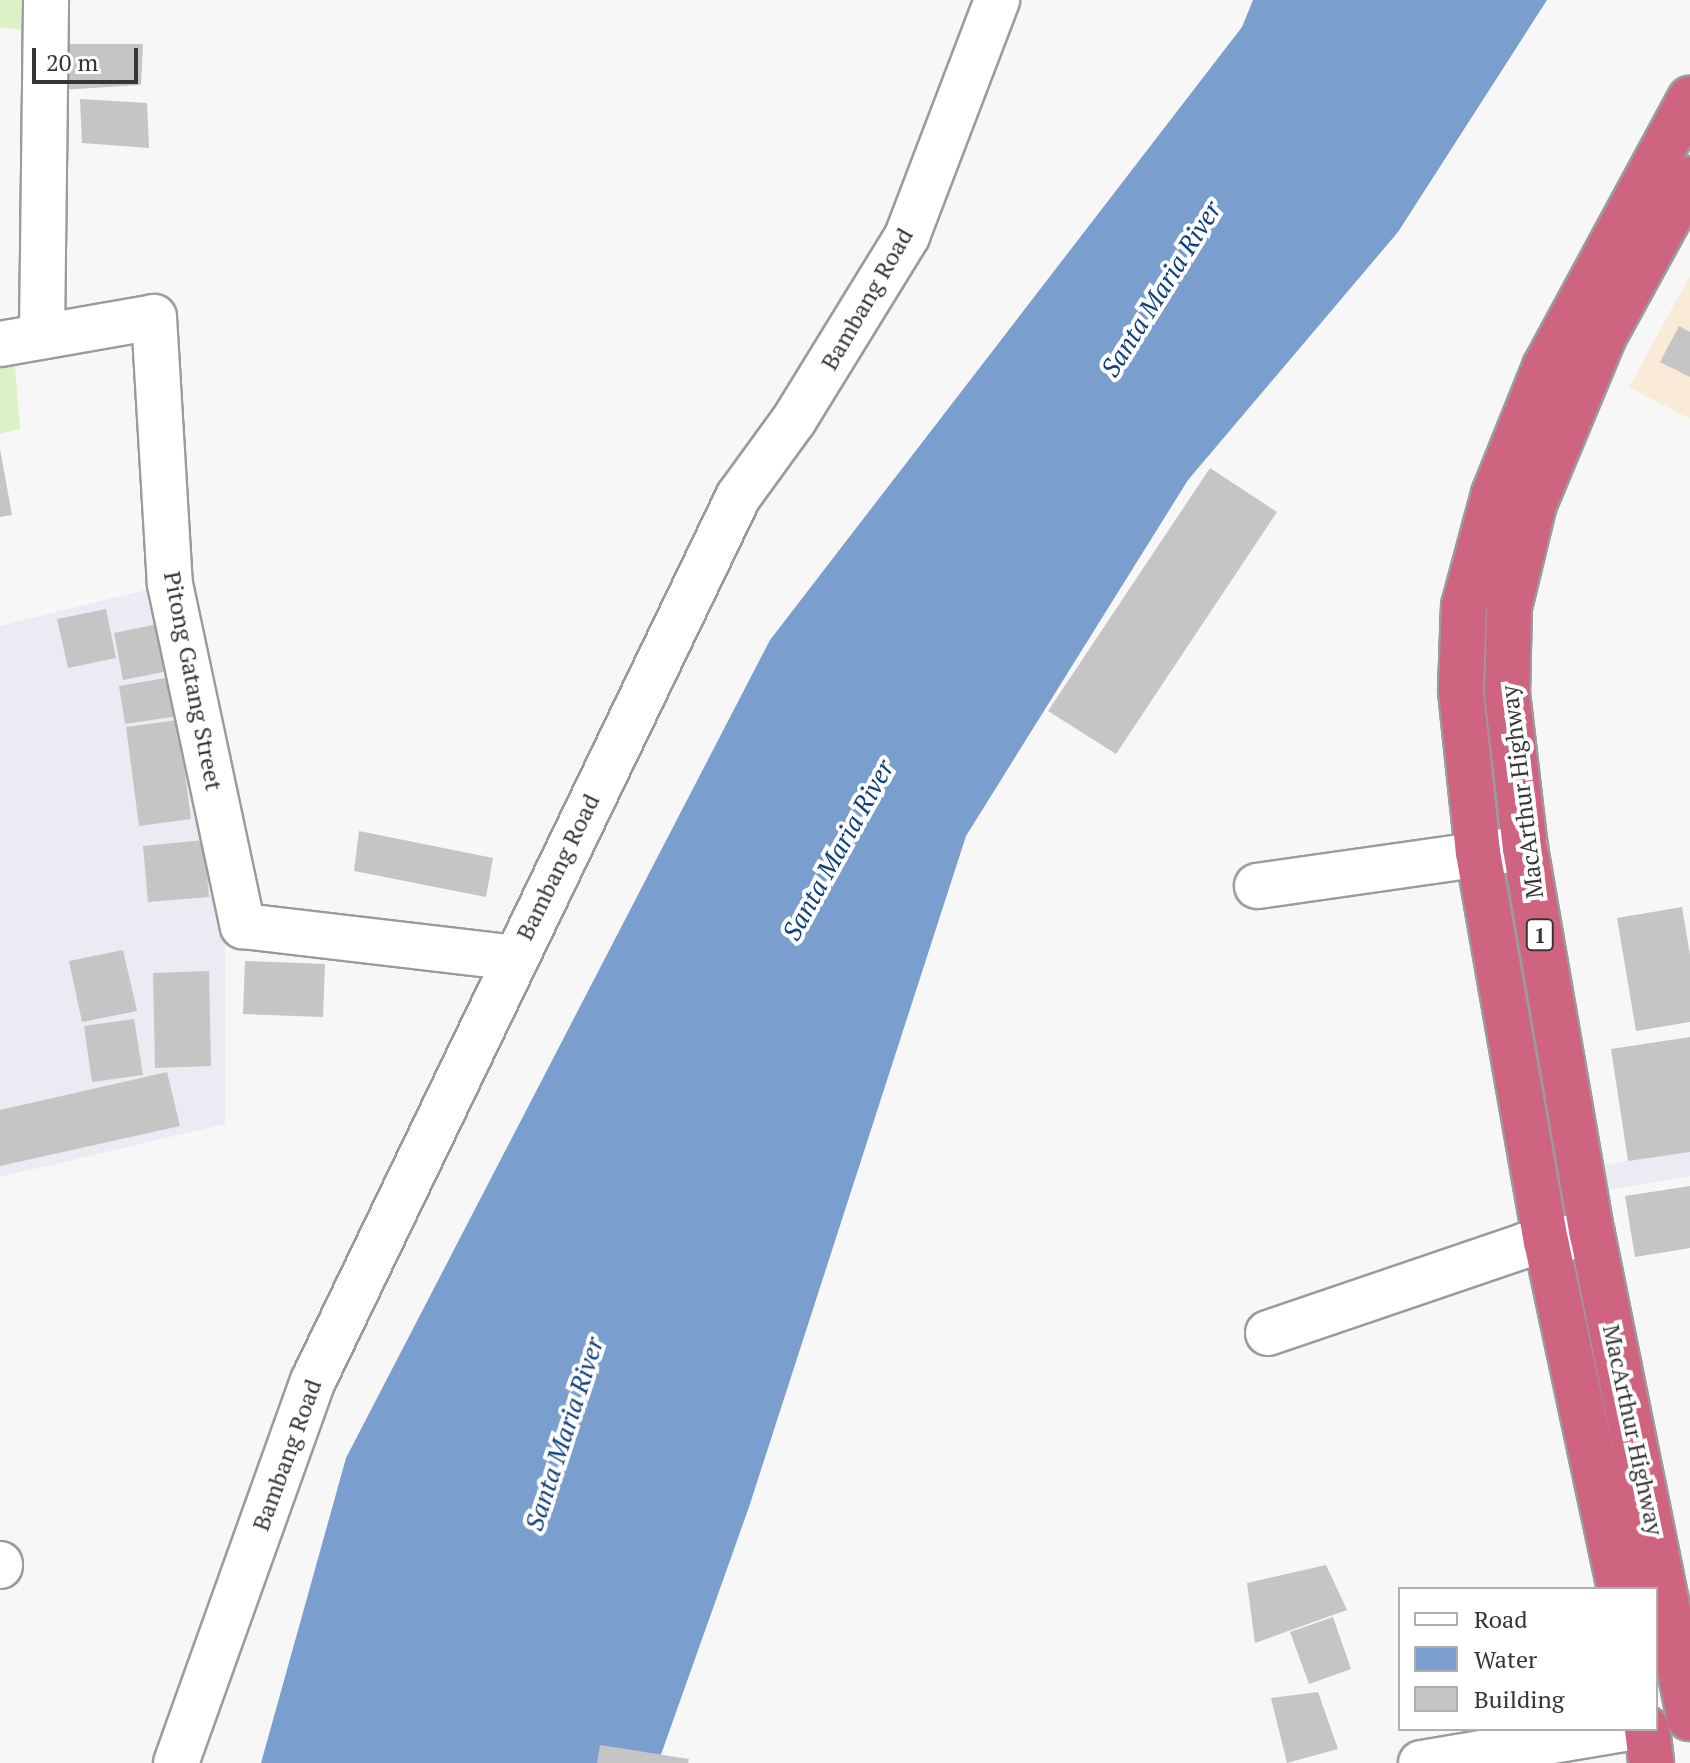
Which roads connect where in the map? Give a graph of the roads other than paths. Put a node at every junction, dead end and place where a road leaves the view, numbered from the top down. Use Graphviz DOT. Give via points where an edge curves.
graph roads {
  1 [pos="46,0"];
  2 [pos="997,0"];
  3 [pos="1690,99"];
  4 [pos="1690,179"];
  5 [pos="1664,215"];
  6 [pos="42,333"];
  7 [pos="0,344"];
  8 [pos="1525,848"];
  9 [pos="1478,853"];
  10 [pos="1257,886"];
  11 [pos="514,958"];
  12 [pos="1592,1234"];
  13 [pos="1546,1242"];
  14 [pos="1268,1333"];
  15 [pos="1620,1587"];
  16 [pos="1690,1718"];
  17 [pos="1658,1724"];
  18 [pos="1612,1731"];
  19 [pos="1647,1731"];
  20 [pos="176,1763"];
  21 [pos="1421,1763"];
  22 [pos="1651,1763"];
  1 -- 6 [label="street"];
  2 -- 11 [label="street, Bambang Road" via="907,236 794,420 738,497"];
  3 -- 5 [label="highway, MacArthur Highway / 1"];
  4 -- 5 [label="highway, MacArthur Highway / 1"];
  5 -- 8 [label="highway, MacArthur Highway / 1" via="1560,433 1534,504 1509,607 1507,693"];
  5 -- 9 [label="highway, MacArthur Highway / 1" via="1516,434 1484,524 1467,592 1461,690"];
  6 -- 7 [label="street, Pitong Gatang Street"];
  6 -- 11 [label="street, Pitong Gatang Street" via="154,317 170,584 243,926"];
  8 -- 9 [label="street"];
  8 -- 12 [label="highway, MacArthur Highway / 1"];
  9 -- 10 [label="street"];
  9 -- 13 [label="highway, MacArthur Highway / 1"];
  11 -- 20 [label="street, Bambang Road" via="313,1381"];
  12 -- 13 [label="street"];
  12 -- 16 [label="highway, MacArthur Highway / 1"];
  13 -- 14 [label="street"];
  13 -- 15 [label="highway, MacArthur Highway / 1"];
  16 -- 17 [label="street"];
  18 -- 21 [label="street"];
  19 -- 22 [label="highway"];
}
